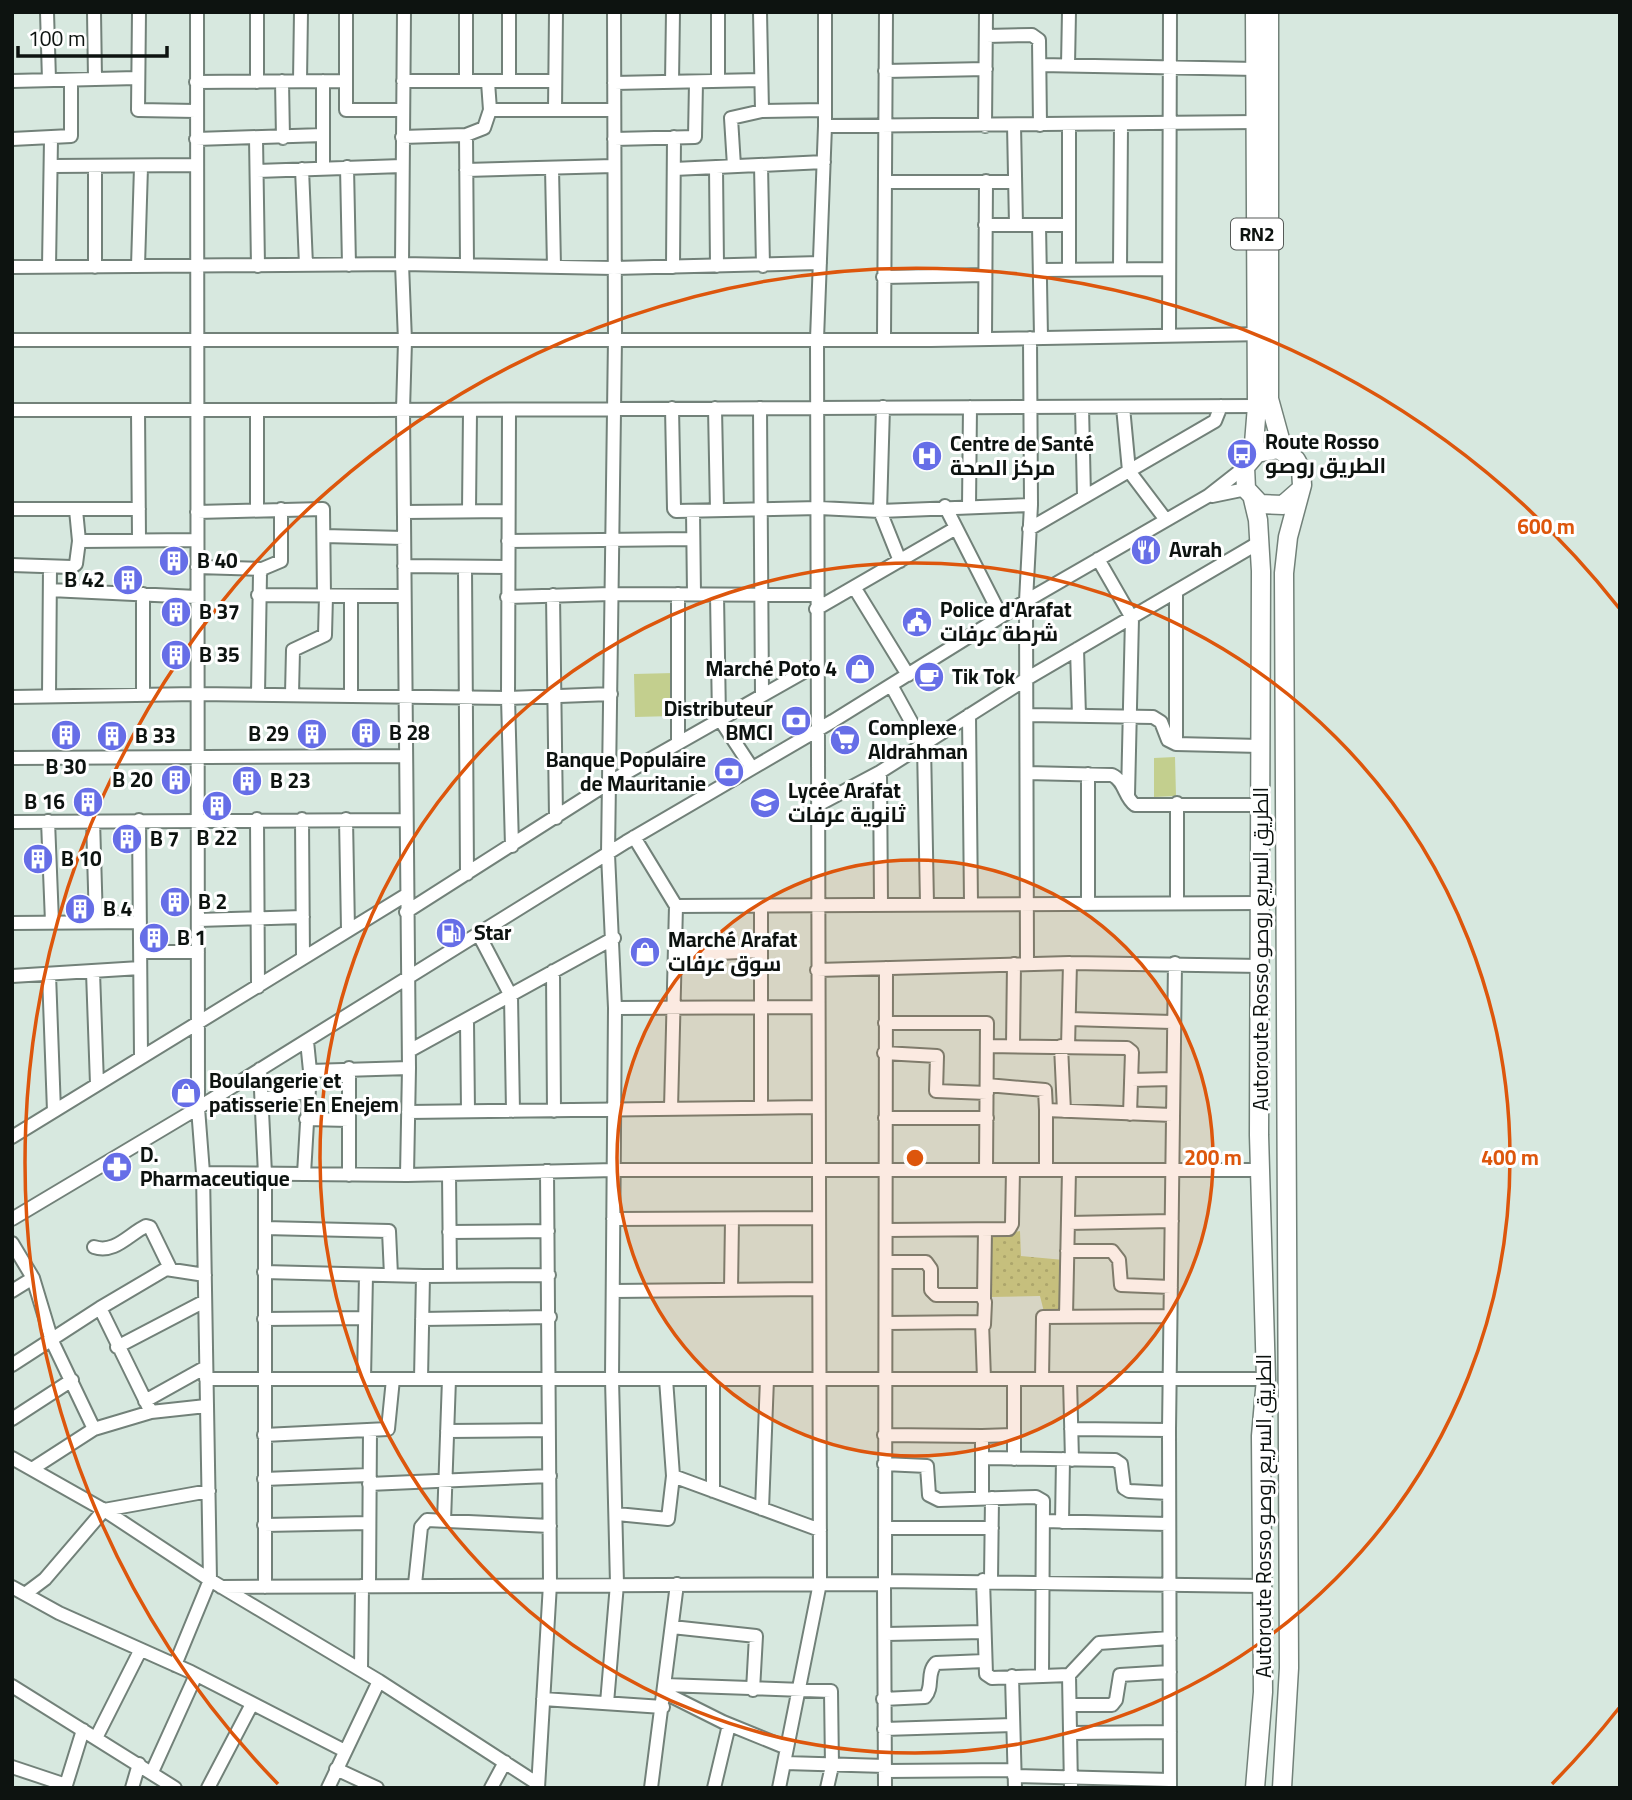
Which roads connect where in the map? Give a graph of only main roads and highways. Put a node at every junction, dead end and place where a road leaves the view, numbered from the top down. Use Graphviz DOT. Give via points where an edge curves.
graph roads {
  1 [pos="1255,12"];
  2 [pos="1269,12"];
  3 [pos="1263,334"];
  4 [pos="1283,450"];
  5 [pos="1249,461"];
  6 [pos="1300,490"];
  7 [pos="1249,494"];
  8 [pos="1255,1788"];
  9 [pos="1282,1788"];
  1 -- 3 [label="highway, RN2"];
  2 -- 3 [label="highway, RN2"];
  3 -- 4 [label="highway, RN2" via="1269,399"];
  3 -- 5 [label="highway, RN2"];
  4 -- 5 [label="highway" via="1267,449"];
  4 -- 6 [label="highway" via="1301,469"];
  5 -- 7 [label="highway"];
  6 -- 7 [label="highway" via="1278,507 1264,506"];
  6 -- 9 [label="highway, Autoroute Rosso الطريق السريع روصو" via="1284,573 1289,1668"];
  7 -- 8 [label="highway, Autoroute Rosso الطريق السريع روصو" via="1259,542 1266,1379 1261,1436 1263,1692"];
}
